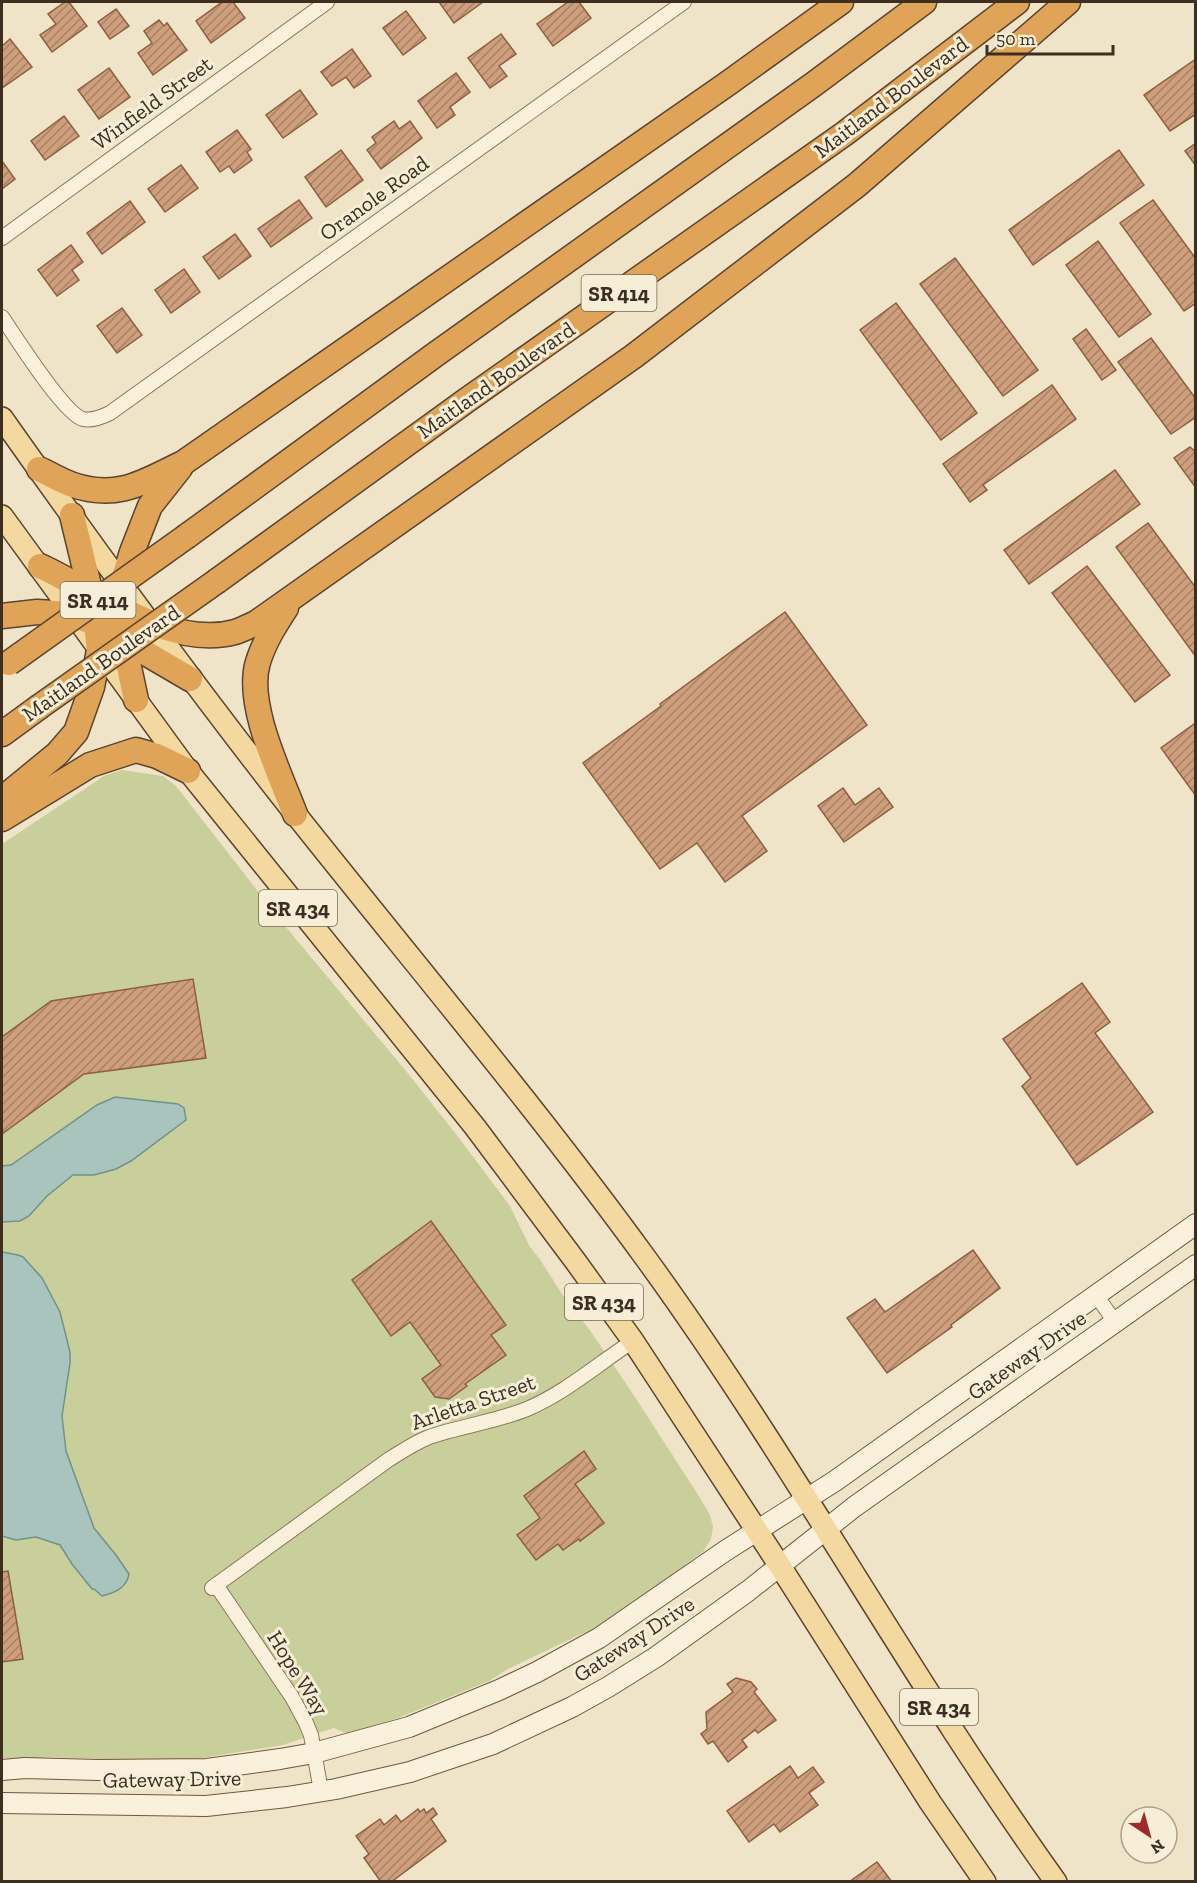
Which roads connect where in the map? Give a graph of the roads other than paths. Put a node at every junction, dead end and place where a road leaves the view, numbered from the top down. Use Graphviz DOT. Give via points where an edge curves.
graph roads {
  1 [pos="327,2"];
  2 [pos="684,2"];
  3 [pos="841,2"];
  4 [pos="924,2"];
  5 [pos="1017,2"];
  6 [pos="1068,2"];
  7 [pos="2,238"];
  8 [pos="2,317"];
  9 [pos="2,418"];
  10 [pos="34,463"];
  11 [pos="183,463"];
  12 [pos="72,515"];
  13 [pos="2,516"];
  14 [pos="40,566"];
  15 [pos="122,584"];
  16 [pos="92,594"];
  17 [pos="294,596"];
  18 [pos="120,609"];
  19 [pos="72,614"];
  20 [pos="2,616"];
  21 [pos="149,622"];
  22 [pos="96,624"];
  23 [pos="123,639"];
  24 [pos="99,650"];
  25 [pos="5,666"];
  26 [pos="190,679"];
  27 [pos="136,700"];
  28 [pos="2,734"];
  29 [pos="188,771"];
  30 [pos="2,800"];
  31 [pos="295,814"];
  32 [pos="2,819"];
  33 [pos="1196,1224"];
  34 [pos="1196,1265"];
  35 [pos="1096,1295"];
  36 [pos="1115,1322"];
  37 [pos="633,1341"];
  38 [pos="806,1499"];
  39 [pos="757,1530"];
  40 [pos="826,1530"];
  41 [pos="780,1566"];
  42 [pos="214,1587"];
  43 [pos="315,1753"];
  44 [pos="2,1770"];
  45 [pos="321,1791"];
  46 [pos="2,1803"];
  47 [pos="985,1881"];
  48 [pos="1056,1881"];
  1 -- 7 [label="street, Winfield Street"];
  2 -- 8 [label="street, Oranole Road" via="110,413 83,419 75,415"];
  3 -- 11 [label="highway"];
  4 -- 25 [label="highway, SR 414, bridge"];
  5 -- 28 [label="highway, Maitland Boulevard / SR 414, bridge" via="844,134"];
  6 -- 17 [label="highway" via="848,192 634,356"];
  9 -- 10 [label="main road, SR 434"];
  10 -- 11 [label="highway" via="70,484 117,491"];
  10 -- 12 [label="main road, SR 434"];
  11 -- 15 [label="highway" via="150,506"];
  12 -- 15 [label="main road, SR 434"];
  12 -- 16 [label="highway"];
  13 -- 14 [label="main road, SR 434"];
  14 -- 16 [label="highway"];
  14 -- 19 [label="main road, SR 434"];
  15 -- 18 [label="highway"];
  15 -- 21 [label="main road, SR 434"];
  16 -- 18 [label="highway"];
  16 -- 22 [label="highway"];
  17 -- 21 [label="highway" via="256,623 234,632 190,633"];
  17 -- 31 [label="highway" via="270,633 255,681 258,712"];
  18 -- 21 [label="highway"];
  18 -- 23 [label="highway"];
  19 -- 20 [label="highway"];
  19 -- 22 [label="highway"];
  19 -- 24 [label="main road, SR 434"];
  21 -- 26 [label="main road, SR 434"];
  22 -- 23 [label="highway"];
  22 -- 24 [label="highway"];
  23 -- 26 [label="highway"];
  23 -- 27 [label="highway"];
  24 -- 27 [label="main road, SR 434"];
  24 -- 30 [label="highway" via="87,704 76,732 57,754"];
  26 -- 31 [label="main road, SR 434"];
  27 -- 29 [label="main road, SR 434"];
  29 -- 32 [label="highway" via="136,750 90,765"];
  29 -- 37 [label="main road, SR 434" via="475,1127"];
  31 -- 38 [label="main road, SR 434" via="584,1174 648,1260"];
  33 -- 35 [label="street, Gateway Drive"];
  34 -- 36 [label="street, Gateway Drive"];
  35 -- 36 [label="street"];
  35 -- 38 [label="street, Gateway Drive"];
  36 -- 40 [label="street, Gateway Drive"];
  37 -- 39 [label="main road, SR 434"];
  37 -- 42 [label="street, Arletta Street" via="556,1394 526,1409 410,1446"];
  38 -- 39 [label="street, Gateway Drive"];
  38 -- 40 [label="main road, SR 434"];
  39 -- 41 [label="main road, SR 434"];
  39 -- 43 [label="street, Gateway Drive" via="599,1638 537,1672 409,1727"];
  40 -- 41 [label="street, Gateway Drive"];
  40 -- 48 [label="main road, SR 434" via="977,1768"];
  41 -- 45 [label="street, Gateway Drive" via="633,1671 543,1721 493,1744 410,1772"];
  41 -- 47 [label="main road, SR 434" via="930,1802"];
  42 -- 43 [label="street, Hope Way" via="292,1697 311,1735"];
  43 -- 44 [label="street, Gateway Drive" via="207,1769"];
  43 -- 45 [label="street, Hope Way"];
  45 -- 46 [label="street, Gateway Drive" via="206,1806"];
}
